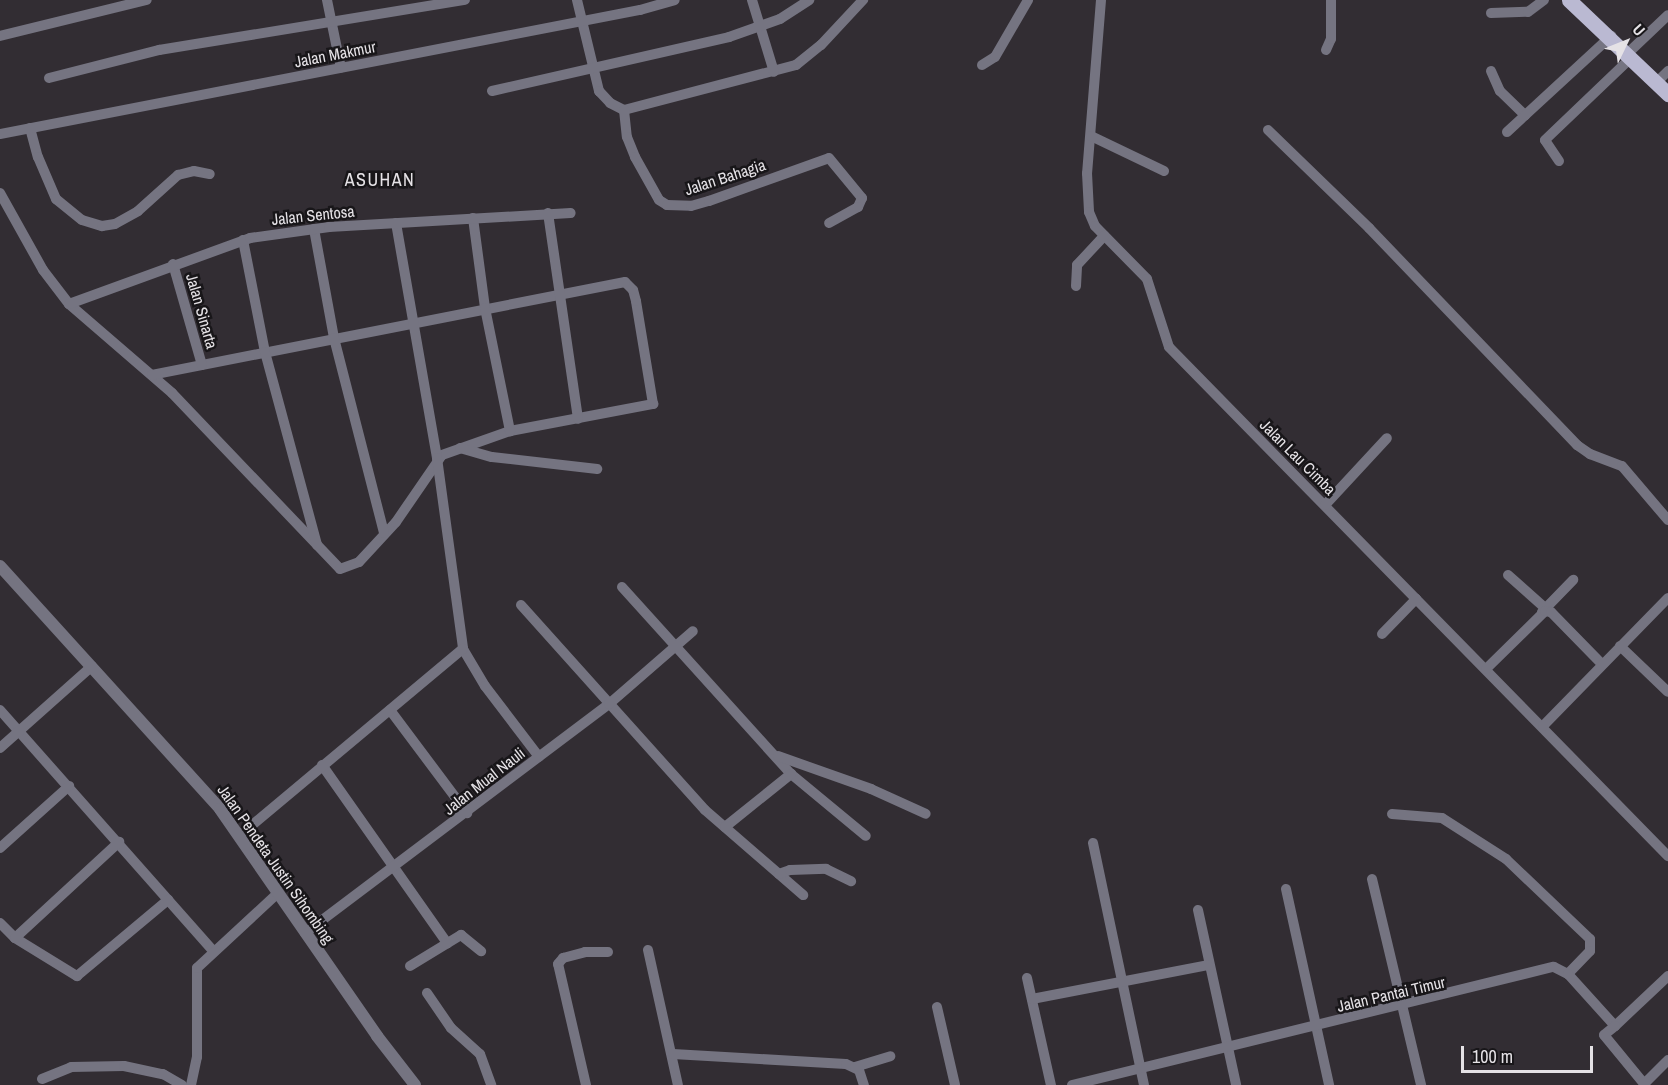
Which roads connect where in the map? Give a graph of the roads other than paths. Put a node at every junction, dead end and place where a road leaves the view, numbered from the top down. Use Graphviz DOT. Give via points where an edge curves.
graph roads {
  1 [pos="147,0"];
  2 [pos="327,0"];
  3 [pos="465,0"];
  4 [pos="577,0"];
  5 [pos="675,0"];
  6 [pos="752,0"];
  7 [pos="810,0"];
  8 [pos="863,0"];
  9 [pos="1028,0"];
  10 [pos="1101,0"];
  11 [pos="1330,0"];
  12 [pos="1544,0"];
  13 [pos="1569,0"];
  14 [pos="1491,13"];
  15 [pos="1668,15"];
  16 [pos="581,22"];
  17 [pos="333,24"];
  18 [pos="759,24"];
  19 [pos="0,36"];
  20 [pos="1611,36"];
  21 [pos="1326,50"];
  22 [pos="1630,55"];
  23 [pos="982,64"];
  24 [pos="341,68"];
  25 [pos="594,69"];
  26 [pos="1491,71"];
  27 [pos="1668,71"];
  28 [pos="774,72"];
  29 [pos="49,78"];
  30 [pos="1657,82"];
  31 [pos="492,92"];
  32 [pos="1668,94"];
  33 [pos="624,110"];
  34 [pos="1525,116"];
  35 [pos="30,128"];
  36 [pos="1268,130"];
  37 [pos="1507,132"];
  38 [pos="0,134"];
  39 [pos="1091,136"];
  40 [pos="1560,161"];
  41 [pos="1164,171"];
  42 [pos="210,174"];
  43 [pos="0,193"];
  44 [pos="548,213"];
  45 [pos="571,213"];
  46 [pos="473,218"];
  47 [pos="396,223"];
  48 [pos="829,223"];
  49 [pos="314,229"];
  50 [pos="1104,236"];
  51 [pos="243,240"];
  52 [pos="173,264"];
  53 [pos="1076,286"];
  54 [pos="558,294"];
  55 [pos="69,304"];
  56 [pos="485,308"];
  57 [pos="412,322"];
  58 [pos="334,338"];
  59 [pos="264,352"];
  60 [pos="201,365"];
  61 [pos="152,375"];
  62 [pos="578,419"];
  63 [pos="510,431"];
  64 [pos="1387,438"];
  65 [pos="460,448"];
  66 [pos="437,458"];
  67 [pos="597,469"];
  68 [pos="1325,505"];
  69 [pos="1668,520"];
  70 [pos="384,533"];
  71 [pos="318,548"];
  72 [pos="0,566"];
  73 [pos="1508,575"];
  74 [pos="1574,580"];
  75 [pos="622,587"];
  76 [pos="1416,598"];
  77 [pos="1668,598"];
  78 [pos="521,604"];
  79 [pos="1544,610"];
  80 [pos="693,631"];
  81 [pos="1382,634"];
  82 [pos="675,646"];
  83 [pos="1620,646"];
  84 [pos="464,649"];
  85 [pos="1602,664"];
  86 [pos="92,666"];
  87 [pos="1486,669"];
  88 [pos="1668,692"];
  89 [pos="609,704"];
  90 [pos="0,710"];
  91 [pos="390,710"];
  92 [pos="1543,726"];
  93 [pos="19,731"];
  94 [pos="0,748"];
  95 [pos="778,756"];
  96 [pos="539,757"];
  97 [pos="322,765"];
  98 [pos="791,774"];
  99 [pos="69,786"];
  100 [pos="467,813"];
  101 [pos="1392,813"];
  102 [pos="926,814"];
  103 [pos="725,827"];
  104 [pos="239,836"];
  105 [pos="866,836"];
  106 [pos="119,842"];
  107 [pos="1093,843"];
  108 [pos="0,848"];
  109 [pos="1668,856"];
  110 [pos="395,867"];
  111 [pos="779,874"];
  112 [pos="1372,879"];
  113 [pos="850,881"];
  114 [pos="1286,889"];
  115 [pos="278,894"];
  116 [pos="803,895"];
  117 [pos="168,900"];
  118 [pos="1198,910"];
  119 [pos="0,923"];
  120 [pos="305,933"];
  121 [pos="15,938"];
  122 [pos="447,943"];
  123 [pos="212,950"];
  124 [pos="648,950"];
  125 [pos="481,951"];
  126 [pos="608,952"];
  127 [pos="1208,965"];
  128 [pos="410,966"];
  129 [pos="1568,974"];
  130 [pos="1668,976"];
  131 [pos="1027,978"];
  132 [pos="1120,982"];
  133 [pos="427,993"];
  134 [pos="1032,999"];
  135 [pos="1400,1007"];
  136 [pos="937,1008"];
  137 [pos="1615,1026"];
  138 [pos="1315,1027"];
  139 [pos="1226,1047"];
  140 [pos="673,1054"];
  141 [pos="890,1056"];
  142 [pos="1668,1060"];
  143 [pos="855,1067"];
  144 [pos="1141,1067"];
  145 [pos="42,1078"];
  146 [pos="188,1084"];
  147 [pos="415,1085"];
  148 [pos="492,1085"];
  149 [pos="586,1085"];
  150 [pos="678,1085"];
  151 [pos="864,1085"];
  152 [pos="955,1085"];
  153 [pos="1051,1085"];
  154 [pos="1072,1085"];
  155 [pos="1144,1085"];
  156 [pos="1236,1085"];
  157 [pos="1329,1085"];
  158 [pos="1421,1085"];
  159 [pos="1645,1085"];
  1 -- 19 [label="street"];
  2 -- 17 [label="street"];
  3 -- 17 [label="street"];
  4 -- 16 [label="street"];
  5 -- 16 [label="street, Jalan Makmur"];
  6 -- 18 [label="street"];
  7 -- 18 [label="street" via="780,19"];
  8 -- 28 [label="street" via="821,45 796,65"];
  9 -- 23 [label="street" via="995,57"];
  10 -- 39 [label="street, Jalan Lau Cimba"];
  11 -- 21 [label="street" via="1331,39"];
  12 -- 14 [label="street" via="1528,12"];
  13 -- 20 [label="main road"];
  15 -- 22 [label="street"];
  16 -- 24 [label="street, Jalan Makmur"];
  16 -- 25 [label="street"];
  17 -- 24 [label="street"];
  17 -- 29 [label="street" via="159,50"];
  18 -- 25 [label="street" via="729,37"];
  18 -- 28 [label="street"];
  20 -- 22 [label="main road"];
  20 -- 34 [label="street"];
  22 -- 30 [label="main road"];
  22 -- 40 [label="street" via="1545,140"];
  24 -- 35 [label="street, Jalan Makmur"];
  25 -- 31 [label="street"];
  25 -- 33 [label="street" via="603,98"];
  26 -- 34 [label="street" via="1500,91"];
  27 -- 30 [label="street"];
  28 -- 33 [label="street"];
  30 -- 32 [label="main road"];
  33 -- 48 [label="street, Jalan Bahagia" via="627,137 635,158 659,200 667,205 691,206 833,159 862,198 858,207"];
  34 -- 37 [label="street"];
  35 -- 38 [label="street, Jalan Makmur"];
  35 -- 42 [label="street" via="56,200 68,212 92,223 115,224 138,212 178,175 194,171"];
  36 -- 69 [label="street" via="1369,228 1577,445 1622,466"];
  39 -- 41 [label="street"];
  39 -- 50 [label="street, Jalan Lau Cimba" via="1089,212"];
  43 -- 55 [label="street" via="43,270"];
  44 -- 45 [label="street, Jalan Sentosa"];
  44 -- 46 [label="street, Jalan Sentosa"];
  44 -- 54 [label="street"];
  46 -- 47 [label="street, Jalan Sentosa"];
  46 -- 56 [label="street"];
  47 -- 49 [label="street, Jalan Sentosa"];
  47 -- 57 [label="street"];
  49 -- 51 [label="street, Jalan Sentosa"];
  49 -- 58 [label="street"];
  50 -- 53 [label="street" via="1077,265"];
  50 -- 68 [label="street, Jalan Lau Cimba" via="1147,279 1175,356"];
  51 -- 52 [label="street, Jalan Sentosa"];
  51 -- 59 [label="street"];
  52 -- 55 [label="street, Jalan Sentosa"];
  52 -- 60 [label="street, Jalan Sinarta"];
  54 -- 56 [label="street"];
  54 -- 62 [label="street"];
  54 -- 62 [label="street" via="629,284 653,404"];
  55 -- 61 [label="street"];
  56 -- 57 [label="street"];
  56 -- 63 [label="street"];
  57 -- 58 [label="street"];
  57 -- 66 [label="street"];
  58 -- 59 [label="street"];
  58 -- 70 [label="street"];
  59 -- 60 [label="street"];
  59 -- 71 [label="street"];
  60 -- 61 [label="street"];
  61 -- 71 [label="street"];
  62 -- 63 [label="street"];
  63 -- 65 [label="street"];
  64 -- 68 [label="street"];
  65 -- 66 [label="street"];
  65 -- 67 [label="street" via="492,457"];
  66 -- 70 [label="street"];
  66 -- 84 [label="street"];
  68 -- 76 [label="street, Jalan Lau Cimba"];
  70 -- 71 [label="street" via="349,569 333,564"];
  72 -- 86 [label="street, Jalan Pendeta Justin Sihombing"];
  73 -- 79 [label="street"];
  74 -- 79 [label="street"];
  75 -- 82 [label="street"];
  76 -- 81 [label="street"];
  76 -- 87 [label="street, Jalan Lau Cimba"];
  77 -- 83 [label="street"];
  78 -- 89 [label="street"];
  79 -- 85 [label="street" via="1551,612"];
  79 -- 87 [label="street"];
  80 -- 82 [label="street, Jalan Mual Nauli"];
  82 -- 89 [label="street, Jalan Mual Nauli"];
  82 -- 95 [label="street"];
  83 -- 85 [label="street"];
  83 -- 88 [label="street"];
  84 -- 91 [label="street"];
  84 -- 96 [label="street" via="485,687"];
  85 -- 92 [label="street"];
  86 -- 93 [label="street"];
  86 -- 104 [label="street, Jalan Pendeta Justin Sihombing" via="220,809"];
  87 -- 92 [label="street, Jalan Lau Cimba"];
  89 -- 96 [label="street, Jalan Mual Nauli"];
  89 -- 103 [label="street"];
  90 -- 93 [label="street"];
  91 -- 97 [label="street"];
  91 -- 100 [label="street"];
  92 -- 109 [label="street, Jalan Lau Cimba"];
  93 -- 94 [label="street"];
  93 -- 99 [label="street"];
  95 -- 98 [label="street"];
  95 -- 102 [label="street"];
  96 -- 100 [label="street, Jalan Mual Nauli"];
  97 -- 104 [label="street"];
  97 -- 110 [label="street"];
  98 -- 103 [label="street"];
  98 -- 105 [label="street"];
  99 -- 106 [label="street"];
  99 -- 108 [label="street"];
  100 -- 110 [label="street, Jalan Mual Nauli"];
  101 -- 129 [label="street" via="1442,818 1506,859 1592,943 1590,951"];
  103 -- 111 [label="street"];
  104 -- 115 [label="street, Jalan Pendeta Justin Sihombing"];
  106 -- 117 [label="street"];
  106 -- 121 [label="street"];
  107 -- 132 [label="street"];
  110 -- 120 [label="street, Jalan Mual Nauli"];
  110 -- 122 [label="street"];
  111 -- 113 [label="street" via="826,869"];
  111 -- 116 [label="street"];
  112 -- 135 [label="street"];
  114 -- 138 [label="street"];
  115 -- 120 [label="street, Jalan Pendeta Justin Sihombing"];
  115 -- 123 [label="street"];
  117 -- 121 [label="street" via="77,976"];
  117 -- 123 [label="street"];
  118 -- 127 [label="street"];
  119 -- 121 [label="street"];
  120 -- 147 [label="street, Jalan Pendeta Justin Sihombing"];
  122 -- 125 [label="street" via="464,936"];
  122 -- 128 [label="street"];
  123 -- 146 [label="street" via="196,973 197,1057"];
  124 -- 140 [label="street"];
  126 -- 149 [label="street" via="585,952 563,958 558,964"];
  127 -- 132 [label="street"];
  127 -- 139 [label="street"];
  129 -- 135 [label="street, Jalan Pantai Timur" via="1561,968 1548,968"];
  129 -- 137 [label="street"];
  130 -- 137 [label="street"];
  131 -- 134 [label="street"];
  132 -- 134 [label="street"];
  132 -- 144 [label="street"];
  133 -- 148 [label="street" via="451,1028 480,1054"];
  134 -- 153 [label="street"];
  135 -- 138 [label="street, Jalan Pantai Timur"];
  135 -- 158 [label="street"];
  136 -- 152 [label="street"];
  137 -- 159 [label="street" via="1604,1035"];
  138 -- 139 [label="street, Jalan Pantai Timur"];
  138 -- 157 [label="street"];
  139 -- 144 [label="street, Jalan Pantai Timur"];
  139 -- 156 [label="street"];
  140 -- 143 [label="street"];
  140 -- 150 [label="street"];
  141 -- 143 [label="street"];
  142 -- 159 [label="street"];
  143 -- 151 [label="street"];
  144 -- 154 [label="street, Jalan Pantai Timur"];
  144 -- 155 [label="street"];
  145 -- 146 [label="street" via="57,1070 81,1066 123,1066"];
}
